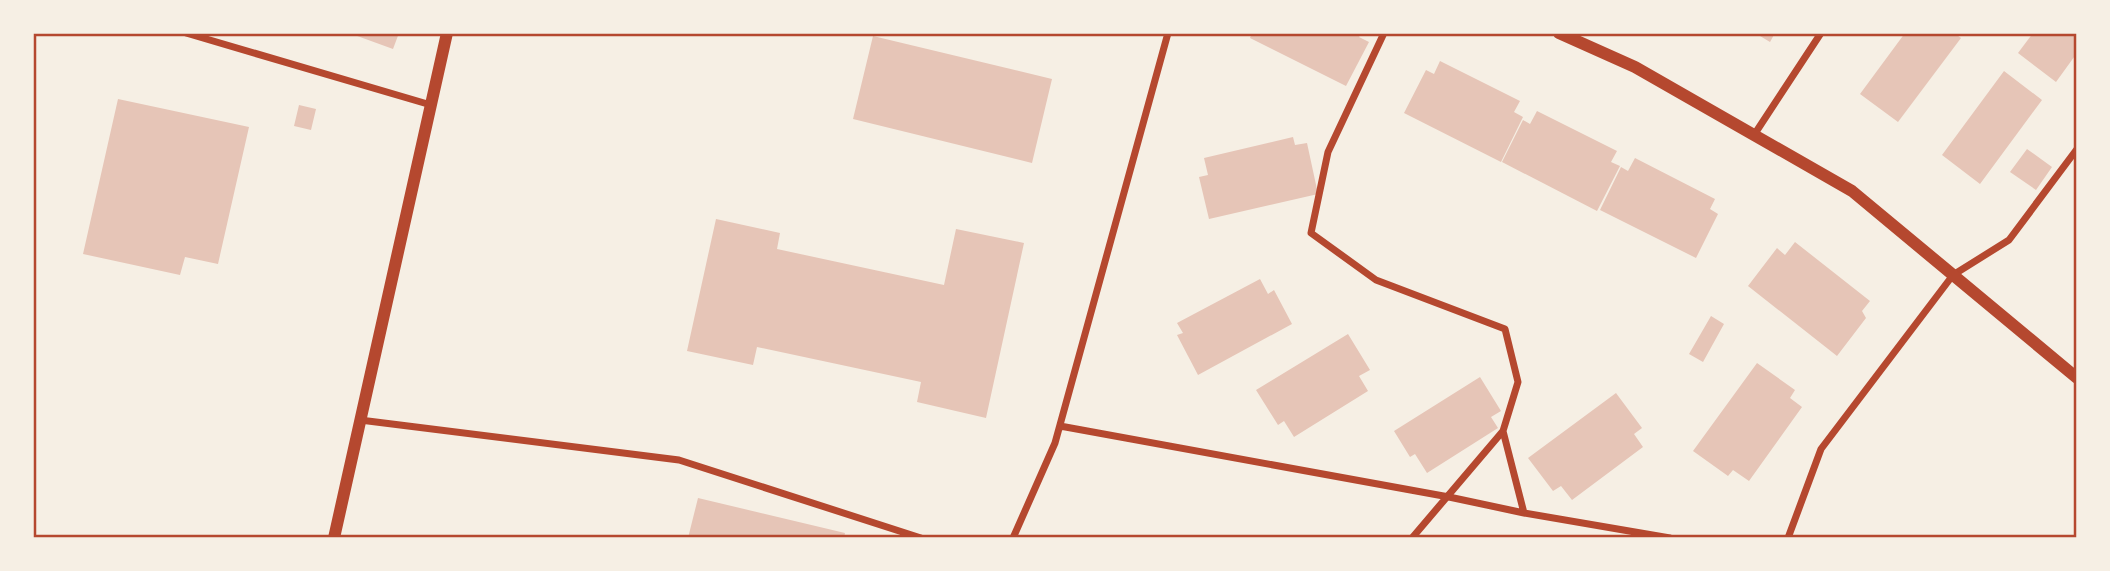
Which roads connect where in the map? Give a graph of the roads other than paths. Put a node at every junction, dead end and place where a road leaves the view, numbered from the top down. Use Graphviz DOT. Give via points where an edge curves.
graph roads {
  1 [pos="186,33"];
  2 [pos="447,33"];
  3 [pos="1168,33"];
  4 [pos="1384,33"];
  5 [pos="1559,33"];
  6 [pos="1821,33"];
  7 [pos="431,105"];
  8 [pos="1754,135"];
  9 [pos="2077,149"];
  10 [pos="1953,275"];
  11 [pos="2077,378"];
  12 [pos="360,420"];
  13 [pos="1060,426"];
  14 [pos="1503,431"];
  15 [pos="1449,497"];
  16 [pos="1524,513"];
  17 [pos="334,538"];
  18 [pos="921,538"];
  19 [pos="1013,538"];
  20 [pos="1412,538"];
  21 [pos="1670,538"];
  22 [pos="1788,538"];
  1 -- 7 [label="street"];
  2 -- 7 [label="street"];
  3 -- 13 [label="street"];
  4 -- 14 [label="street" via="1328,152 1311,233 1376,280 1505,329 1518,382"];
  5 -- 8 [label="street" via="1635,67"];
  6 -- 8 [label="street"];
  7 -- 12 [label="street"];
  8 -- 10 [label="street" via="1852,191"];
  9 -- 10 [label="street" via="2009,240"];
  10 -- 11 [label="street"];
  10 -- 22 [label="street" via="1821,449"];
  12 -- 17 [label="street"];
  12 -- 18 [label="street" via="679,460"];
  13 -- 15 [label="street"];
  13 -- 19 [label="street"];
  14 -- 15 [label="street"];
  14 -- 16 [label="street"];
  15 -- 16 [label="street"];
  15 -- 20 [label="street"];
  16 -- 21 [label="street"];
}
